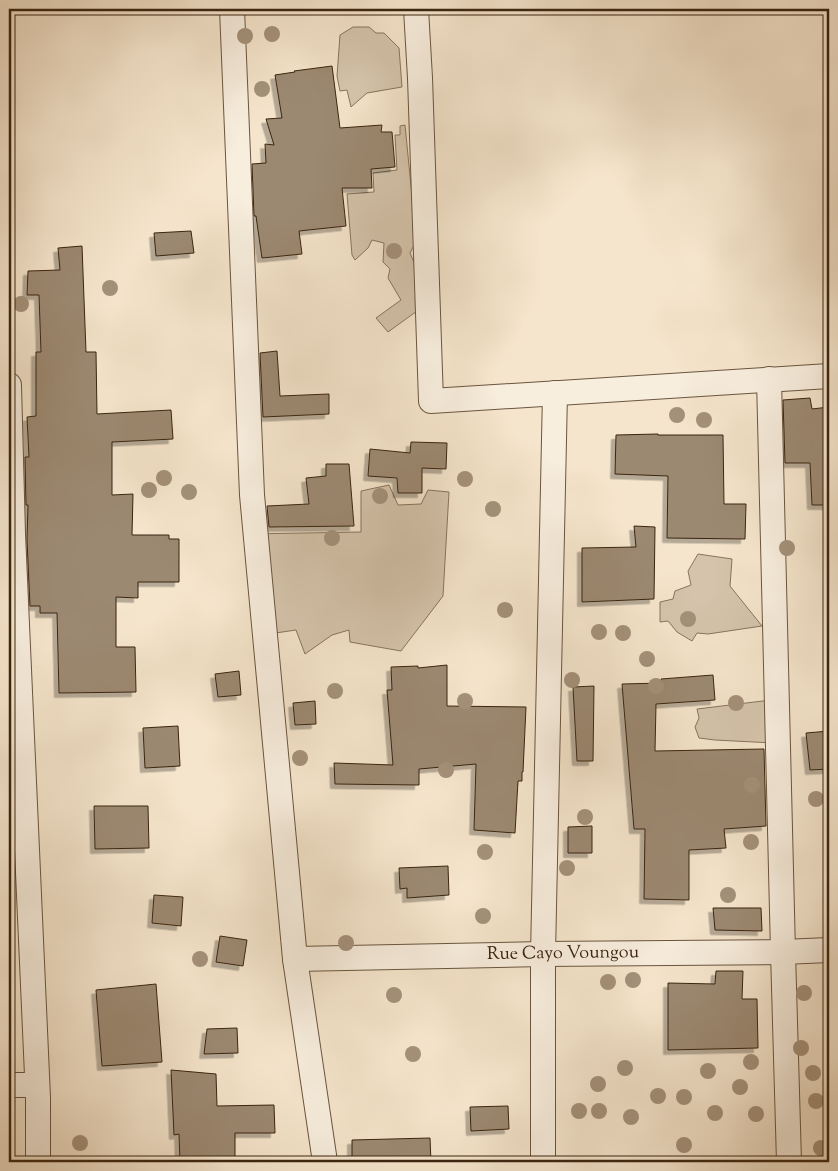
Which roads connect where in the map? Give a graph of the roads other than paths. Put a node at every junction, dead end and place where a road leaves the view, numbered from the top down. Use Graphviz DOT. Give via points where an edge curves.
graph roads {
  1 [pos="232,9"];
  2 [pos="416,9"];
  3 [pos="829,376"];
  4 [pos="770,379"];
  5 [pos="9,385"];
  6 [pos="556,393"];
  7 [pos="11,534"];
  8 [pos="829,950"];
  9 [pos="783,952"];
  10 [pos="543,954"];
  11 [pos="295,959"];
  12 [pos="9,1085"];
  13 [pos="37,1085"];
  14 [pos="38,1162"];
  15 [pos="325,1162"];
  16 [pos="544,1162"];
  17 [pos="789,1162"];
  1 -- 11 [label="street" via="252,495"];
  2 -- 6 [label="street" via="431,401"];
  3 -- 4 [label="street"];
  4 -- 6 [label="street"];
  4 -- 9 [label="street"];
  5 -- 7 [label="street"];
  6 -- 10 [label="street"];
  7 -- 13 [label="street"];
  8 -- 9 [label="street, Rue Cayo Voungou"];
  9 -- 10 [label="street, Rue Cayo Voungou"];
  9 -- 17 [label="street"];
  10 -- 11 [label="street, Rue Cayo Voungou"];
  10 -- 16 [label="street"];
  11 -- 15 [label="street"];
  12 -- 13 [label="street"];
  13 -- 14 [label="street"];
}
